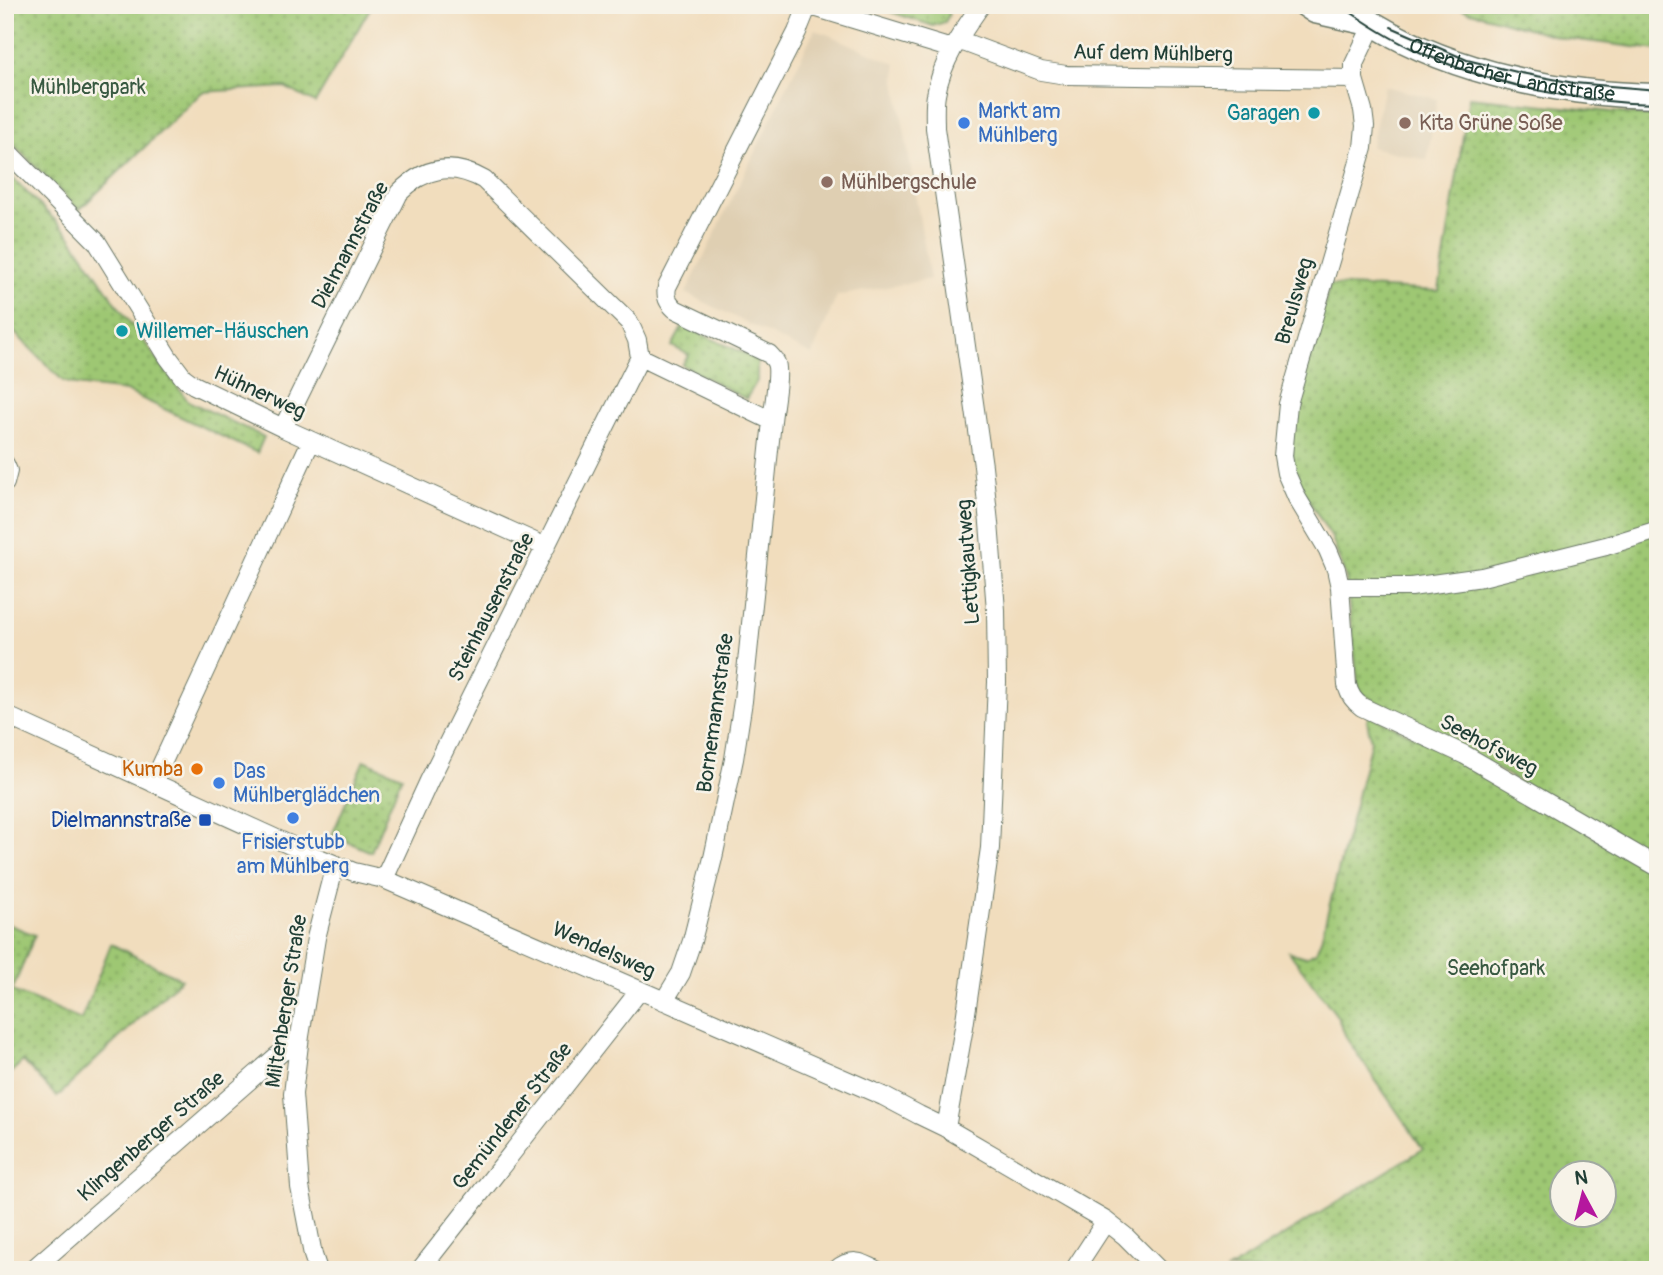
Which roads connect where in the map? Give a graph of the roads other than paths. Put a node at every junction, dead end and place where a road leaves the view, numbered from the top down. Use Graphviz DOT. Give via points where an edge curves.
graph roads {
  1 [pos="808,5"];
  2 [pos="1306,5"];
  3 [pos="1350,5"];
  4 [pos="976,7"];
  5 [pos="1373,24"];
  6 [pos="955,44"];
  7 [pos="1354,79"];
  8 [pos="1658,96"];
  9 [pos="5,149"];
  10 [pos="640,357"];
  11 [pos="772,421"];
  12 [pos="283,428"];
  13 [pos="311,441"];
  14 [pos="5,464"];
  15 [pos="5,483"];
  16 [pos="1658,530"];
  17 [pos="546,547"];
  18 [pos="1340,587"];
  19 [pos="1343,636"];
  20 [pos="5,715"];
  21 [pos="153,783"];
  22 [pos="335,865"];
  23 [pos="1658,867"];
  24 [pos="384,879"];
  25 [pos="640,990"];
  26 [pos="664,1001"];
  27 [pos="300,1035"];
  28 [pos="946,1128"];
  29 [pos="1106,1221"];
  30 [pos="32,1270"];
  31 [pos="318,1270"];
  32 [pos="420,1270"];
  33 [pos="836,1270"];
  34 [pos="876,1270"];
  35 [pos="1074,1270"];
  36 [pos="1159,1270"];
  1 -- 6 [label="street, Auf dem Mühlberg"];
  1 -- 11 [label="street, Bornemannstraße" via="667,287 666,298 675,309 773,358 777,374"];
  2 -- 5 [label="main road, Offenbacher Landstraße"];
  3 -- 5 [label="main road, Offenbacher Landstraße"];
  4 -- 6 [label="street, Lettigkautweg"];
  5 -- 7 [label="street" via="1354,64"];
  5 -- 8 [label="main road, Offenbacher Landstraße" via="1431,52 1493,73 1573,90"];
  6 -- 7 [label="street, Auf dem Mühlberg" via="1066,75"];
  6 -- 28 [label="street, Lettigkautweg" via="939,81 935,128 988,511 997,682 990,848"];
  7 -- 18 [label="street, Breulsweg" via="1363,110 1363,148 1287,404 1283,456 1286,474 1328,550"];
  9 -- 12 [label="street, Hühnerweg" via="97,242 183,377"];
  10 -- 11 [label="street"];
  10 -- 12 [label="street, Dielmannstraße" via="629,322 484,180 464,171 441,169 427,172 399,193"];
  10 -- 17 [label="street, Steinhausenstraße"];
  11 -- 26 [label="street, Bornemannstraße" via="734,759 692,941 681,973"];
  12 -- 13 [label="street, Hühnerweg"];
  13 -- 17 [label="street, Hühnerweg"];
  13 -- 21 [label="street"];
  14 -- 15 [label="street"];
  16 -- 18 [label="street" via="1482,577 1410,587"];
  17 -- 24 [label="street, Steinhausenstraße"];
  18 -- 19 [label="street, Breulsweg"];
  19 -- 23 [label="street, Seehofsweg" via="1349,695 1362,707 1465,755"];
  20 -- 21 [label="street, Wendelsweg"];
  21 -- 22 [label="street, Wendelsweg"];
  22 -- 24 [label="street, Wendelsweg"];
  22 -- 27 [label="street, Miltenberger Straße" via="316,938"];
  24 -- 25 [label="street, Wendelsweg"];
  25 -- 26 [label="street, Wendelsweg"];
  25 -- 32 [label="street, Gemündener Straße"];
  26 -- 28 [label="street, Wendelsweg"];
  27 -- 30 [label="street, Klingenberger Straße"];
  27 -- 31 [label="street, Miltenberger Straße" via="293,1094 297,1155"];
  28 -- 29 [label="street, Wendelsweg"];
  29 -- 35 [label="street"];
  29 -- 36 [label="street, Wendelsweg"];
  33 -- 34 [label="street" via="849,1261"];
}
